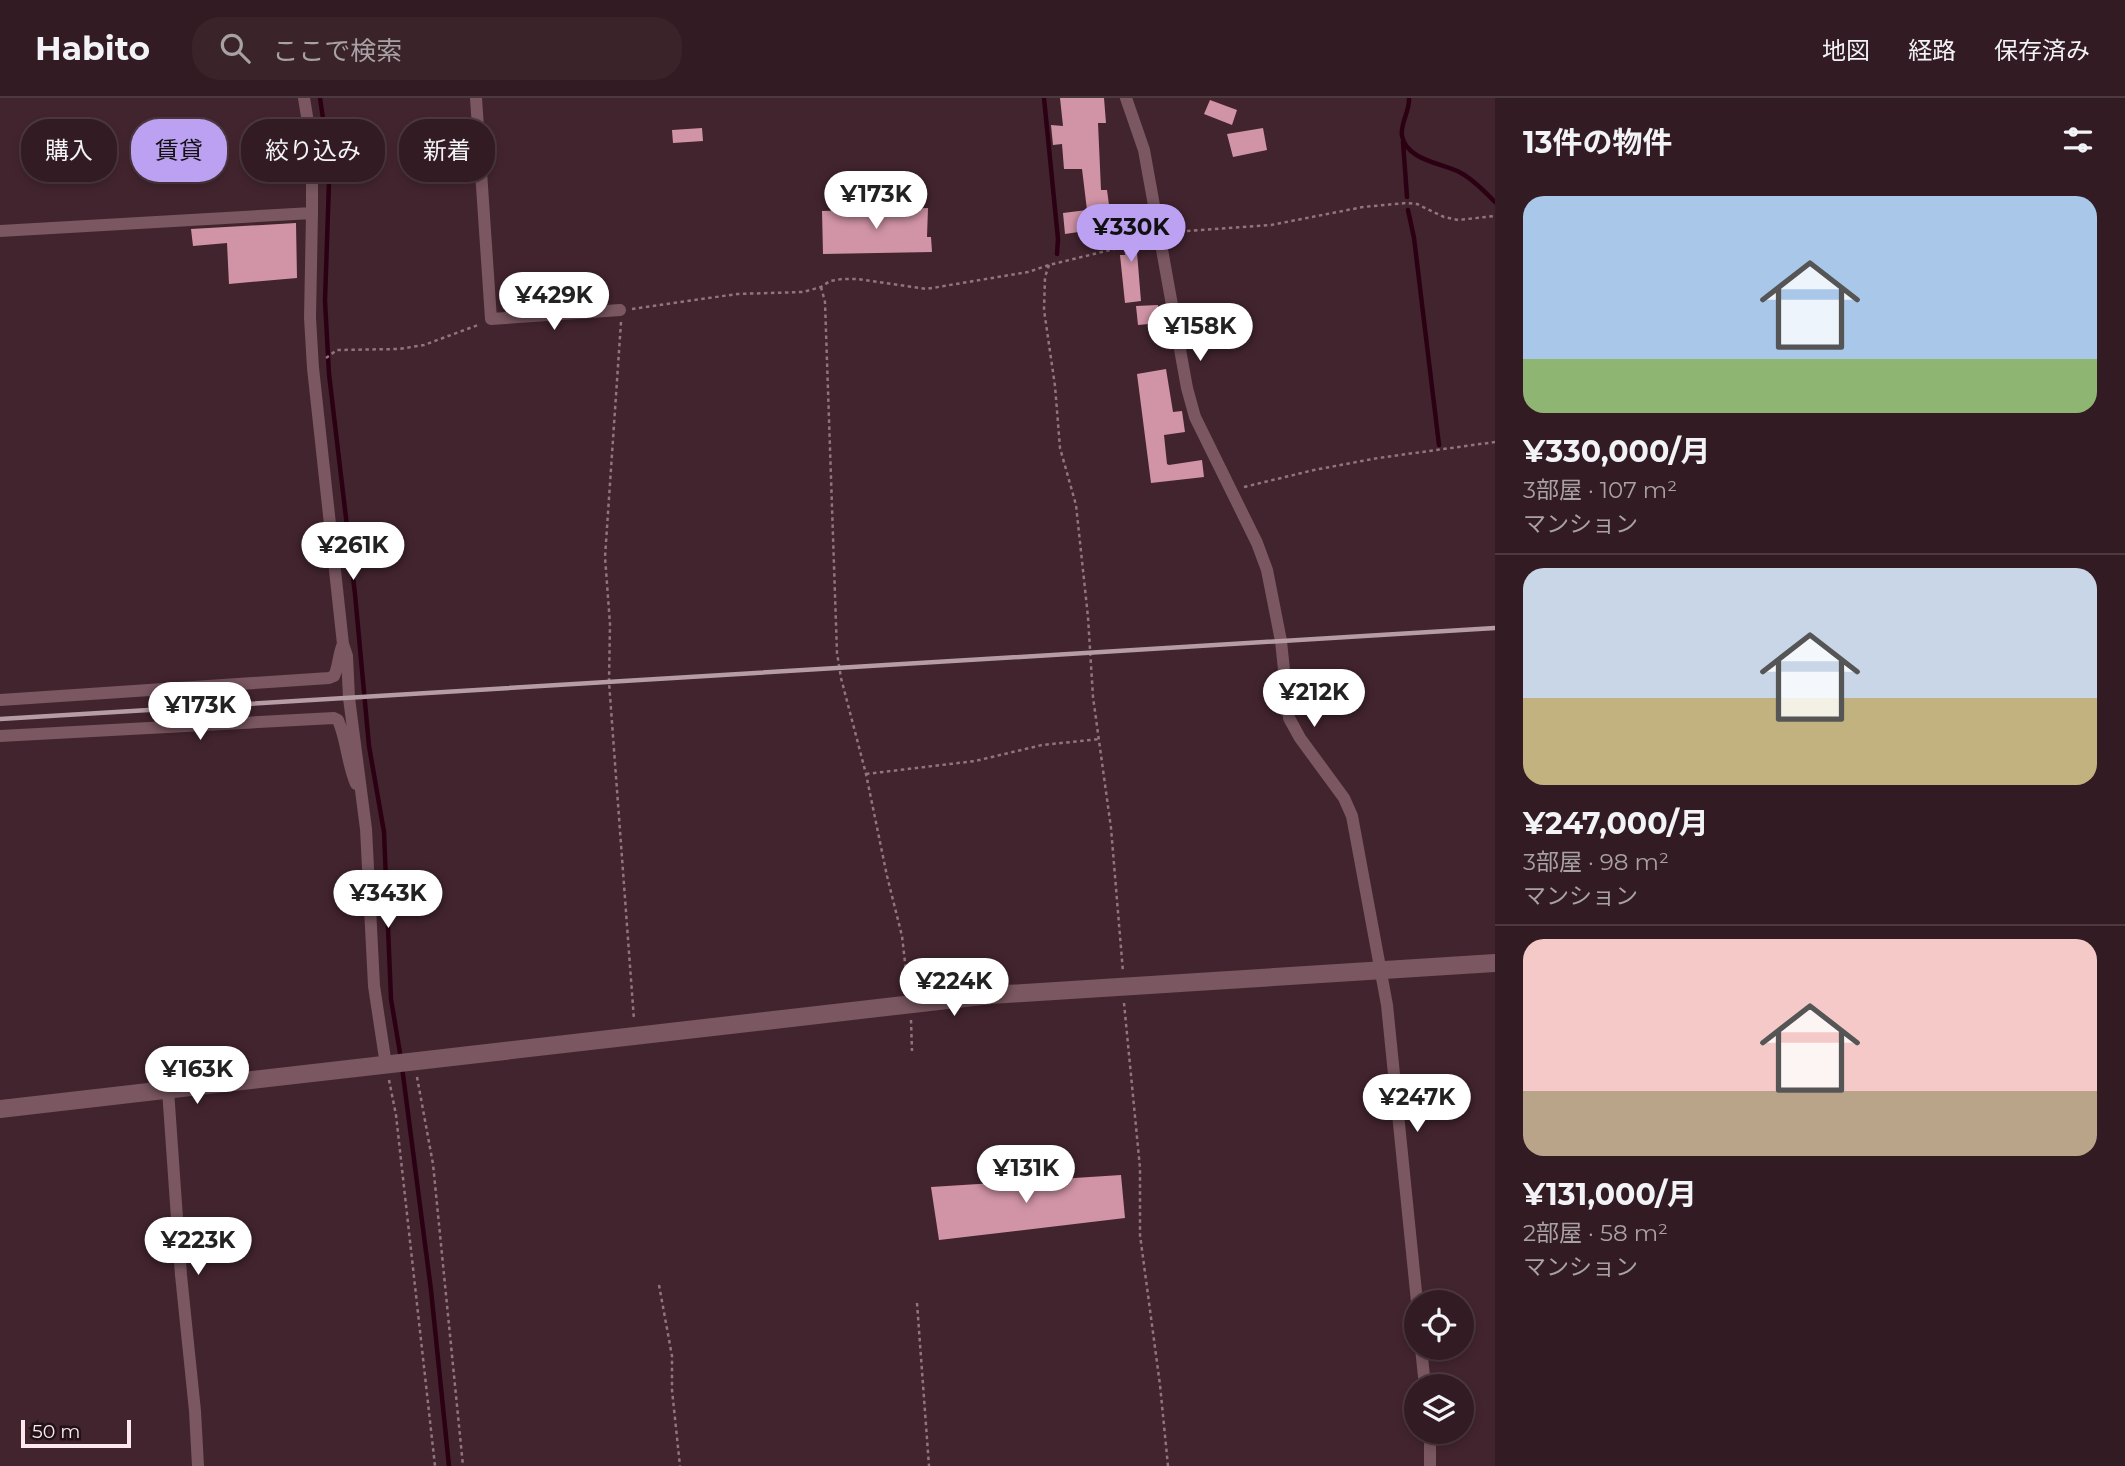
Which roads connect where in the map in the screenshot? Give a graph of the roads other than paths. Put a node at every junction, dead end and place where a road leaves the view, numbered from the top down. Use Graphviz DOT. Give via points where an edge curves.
graph roads {
  1 [pos="304,98"];
  2 [pos="476,98"];
  3 [pos="1126,98"];
  4 [pos="312,212"];
  5 [pos="0,231"];
  6 [pos="620,310"];
  7 [pos="343,644"];
  8 [pos="0,701"];
  9 [pos="0,736"];
  10 [pos="362,799"];
  11 [pos="1495,963"];
  12 [pos="1381,971"];
  13 [pos="387,1065"];
  14 [pos="168,1090"];
  15 [pos="0,1109"];
  16 [pos="1416,1290"];
  17 [pos="1430,1444"];
  18 [pos="198,1466"];
  19 [pos="1430,1466"];
  1 -- 4 [label="street" via="313,166"];
  2 -- 6 [label="street" via="491,319"];
  3 -- 12 [label="street" via="1144,150 1195,417 1267,570 1289,718 1352,816"];
  4 -- 5 [label="street"];
  4 -- 7 [label="street" via="313,368"];
  7 -- 8 [label="street" via="337,670 329,678"];
  7 -- 10 [label="street"];
  9 -- 10 [label="street" via="334,718 341,727 348,767"];
  10 -- 13 [label="street" via="374,986"];
  11 -- 12 [label="street"];
  12 -- 13 [label="street" via="991,995"];
  12 -- 16 [label="street"];
  13 -- 14 [label="street"];
  14 -- 15 [label="street"];
  14 -- 18 [label="street"];
  17 -- 19 [label="street"];
}
